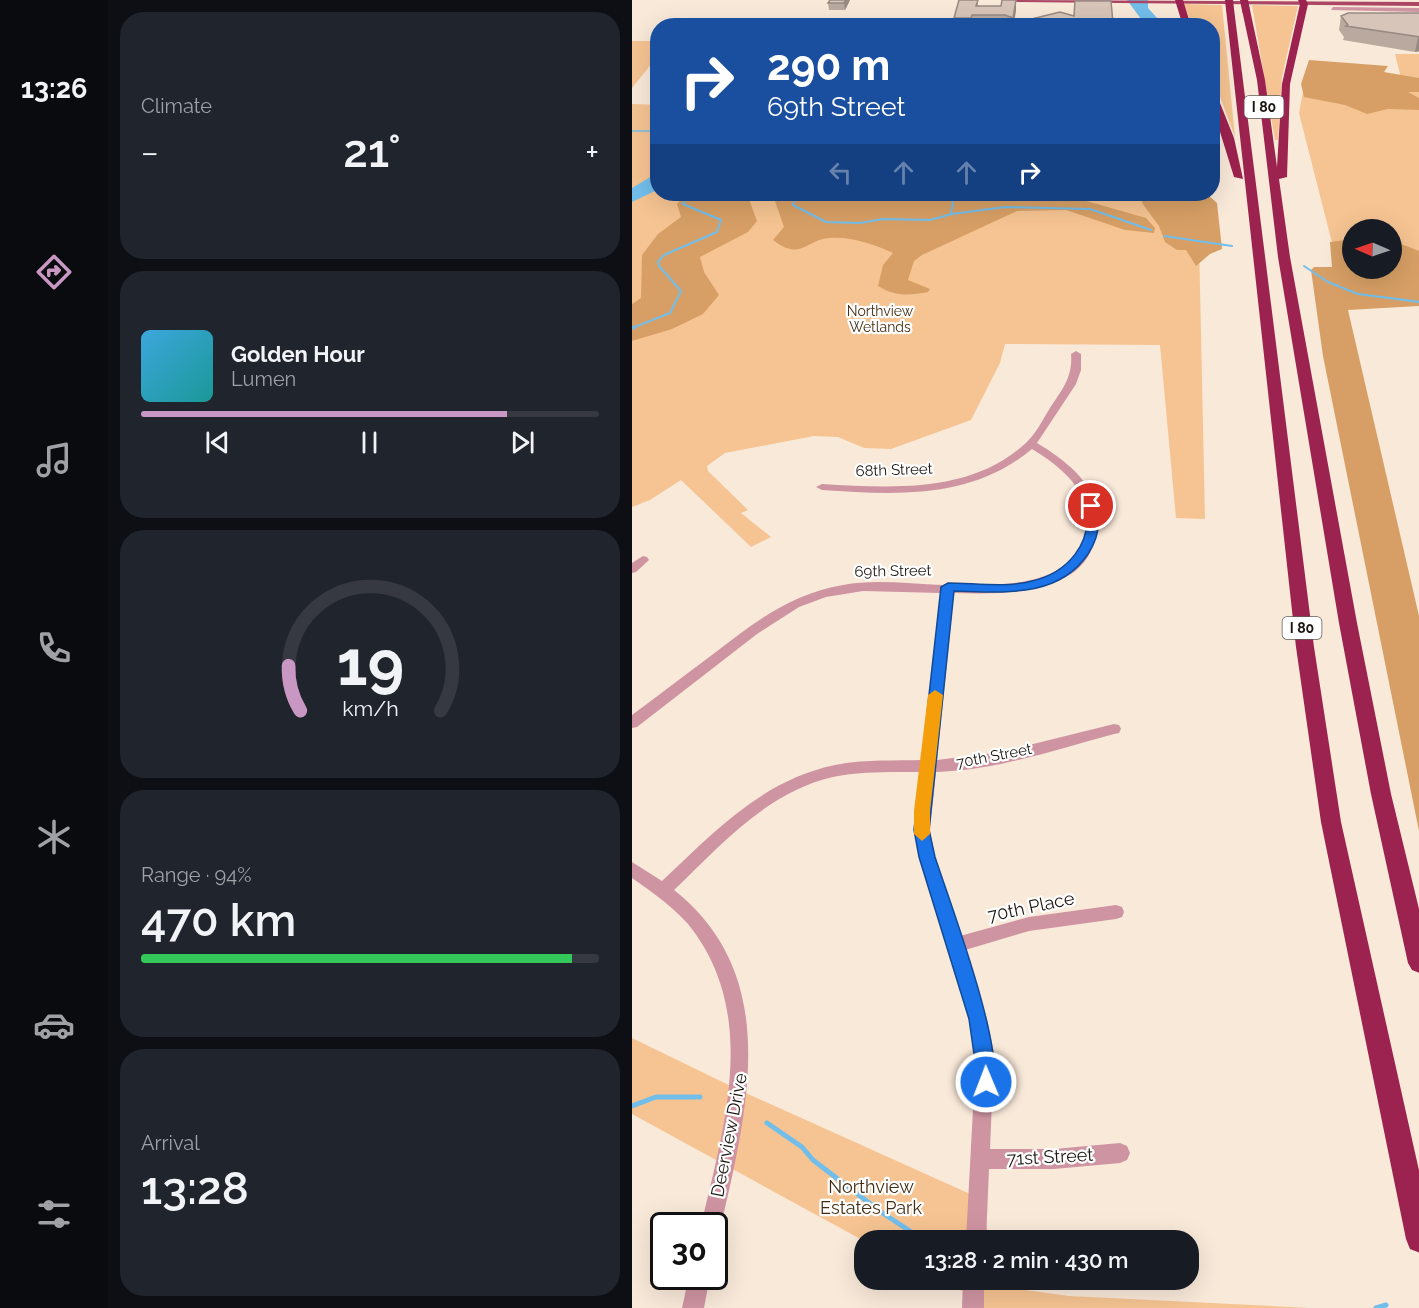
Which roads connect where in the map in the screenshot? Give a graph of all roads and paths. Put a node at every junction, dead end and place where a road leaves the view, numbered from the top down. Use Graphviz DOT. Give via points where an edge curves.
graph roads {
  1 [pos="1018,0"];
  2 [pos="1385,0"];
  3 [pos="1180,2"];
  4 [pos="1303,2"];
  5 [pos="1420,2"];
  6 [pos="1237,5"];
  7 [pos="1333,9"];
  8 [pos="1420,10"];
  9 [pos="1185,18"];
  10 [pos="1220,114"];
  11 [pos="1276,205"];
  12 [pos="1257,249"];
  13 [pos="1076,354"];
  14 [pos="1031,444"];
  15 [pos="822,487"];
  16 [pos="643,560"];
  17 [pos="632,569"];
  18 [pos="948,587"];
  19 [pos="632,723"];
  20 [pos="1114,729"];
  21 [pos="927,765"];
  22 [pos="632,869"];
  23 [pos="662,891"];
  24 [pos="1116,912"];
  25 [pos="955,945"];
  26 [pos="1420,963"];
  27 [pos="1120,1153"];
  28 [pos="981,1159"];
  29 [pos="714,1212"];
  30 [pos="977,1230"];
  31 [pos="1420,1239"];
  32 [pos="697,1290"];
  33 [pos="974,1290"];
  34 [pos="693,1308"];
  35 [pos="973,1308"];
  1 -- 3 [label="main road"];
  2 -- 5 [label="main road"];
  3 -- 4 [label="main road"];
  3 -- 9 [label="highway"];
  4 -- 5 [label="main road"];
  4 -- 11 [label="highway" via="1286,84 1281,191"];
  6 -- 11 [label="highway, I 80" via="1261,80"];
  6 -- 12 [label="highway, I 80"];
  7 -- 8 [label="street"];
  10 -- 12 [label="highway"];
  11 -- 26 [label="highway, I 80" via="1348,623 1381,794"];
  12 -- 31 [label="highway, I 80" via="1305,647 1331,822"];
  13 -- 14 [label="street, 68th Street" via="1079,371"];
  14 -- 15 [label="street, 68th Street" via="1000,466 949,484 900,490"];
  14 -- 18 [label="street, 69th Street" via="1066,469 1085,494 1094,520 1088,545 1071,568 1036,585"];
  16 -- 17 [label="street"];
  18 -- 19 [label="street, 69th Street" via="861,587 803,600 769,618"];
  18 -- 21 [label="street"];
  20 -- 21 [label="street, 70th Street" via="985,761"];
  21 -- 23 [label="street, 70th Street" via="862,765 837,769 792,785 758,806"];
  21 -- 25 [label="street" via="922,830"];
  22 -- 23 [label="street, Deerview Drive"];
  23 -- 29 [label="street, Deerview Drive" via="708,937 731,983 738,1011 742,1069"];
  24 -- 25 [label="street, 70th Place" via="1029,924"];
  25 -- 28 [label="street" via="985,1053"];
  27 -- 28 [label="street, 71st Street" via="1054,1159"];
  28 -- 30 [label="street"];
  32 -- 34 [label="street"];
  33 -- 35 [label="street"];
}
